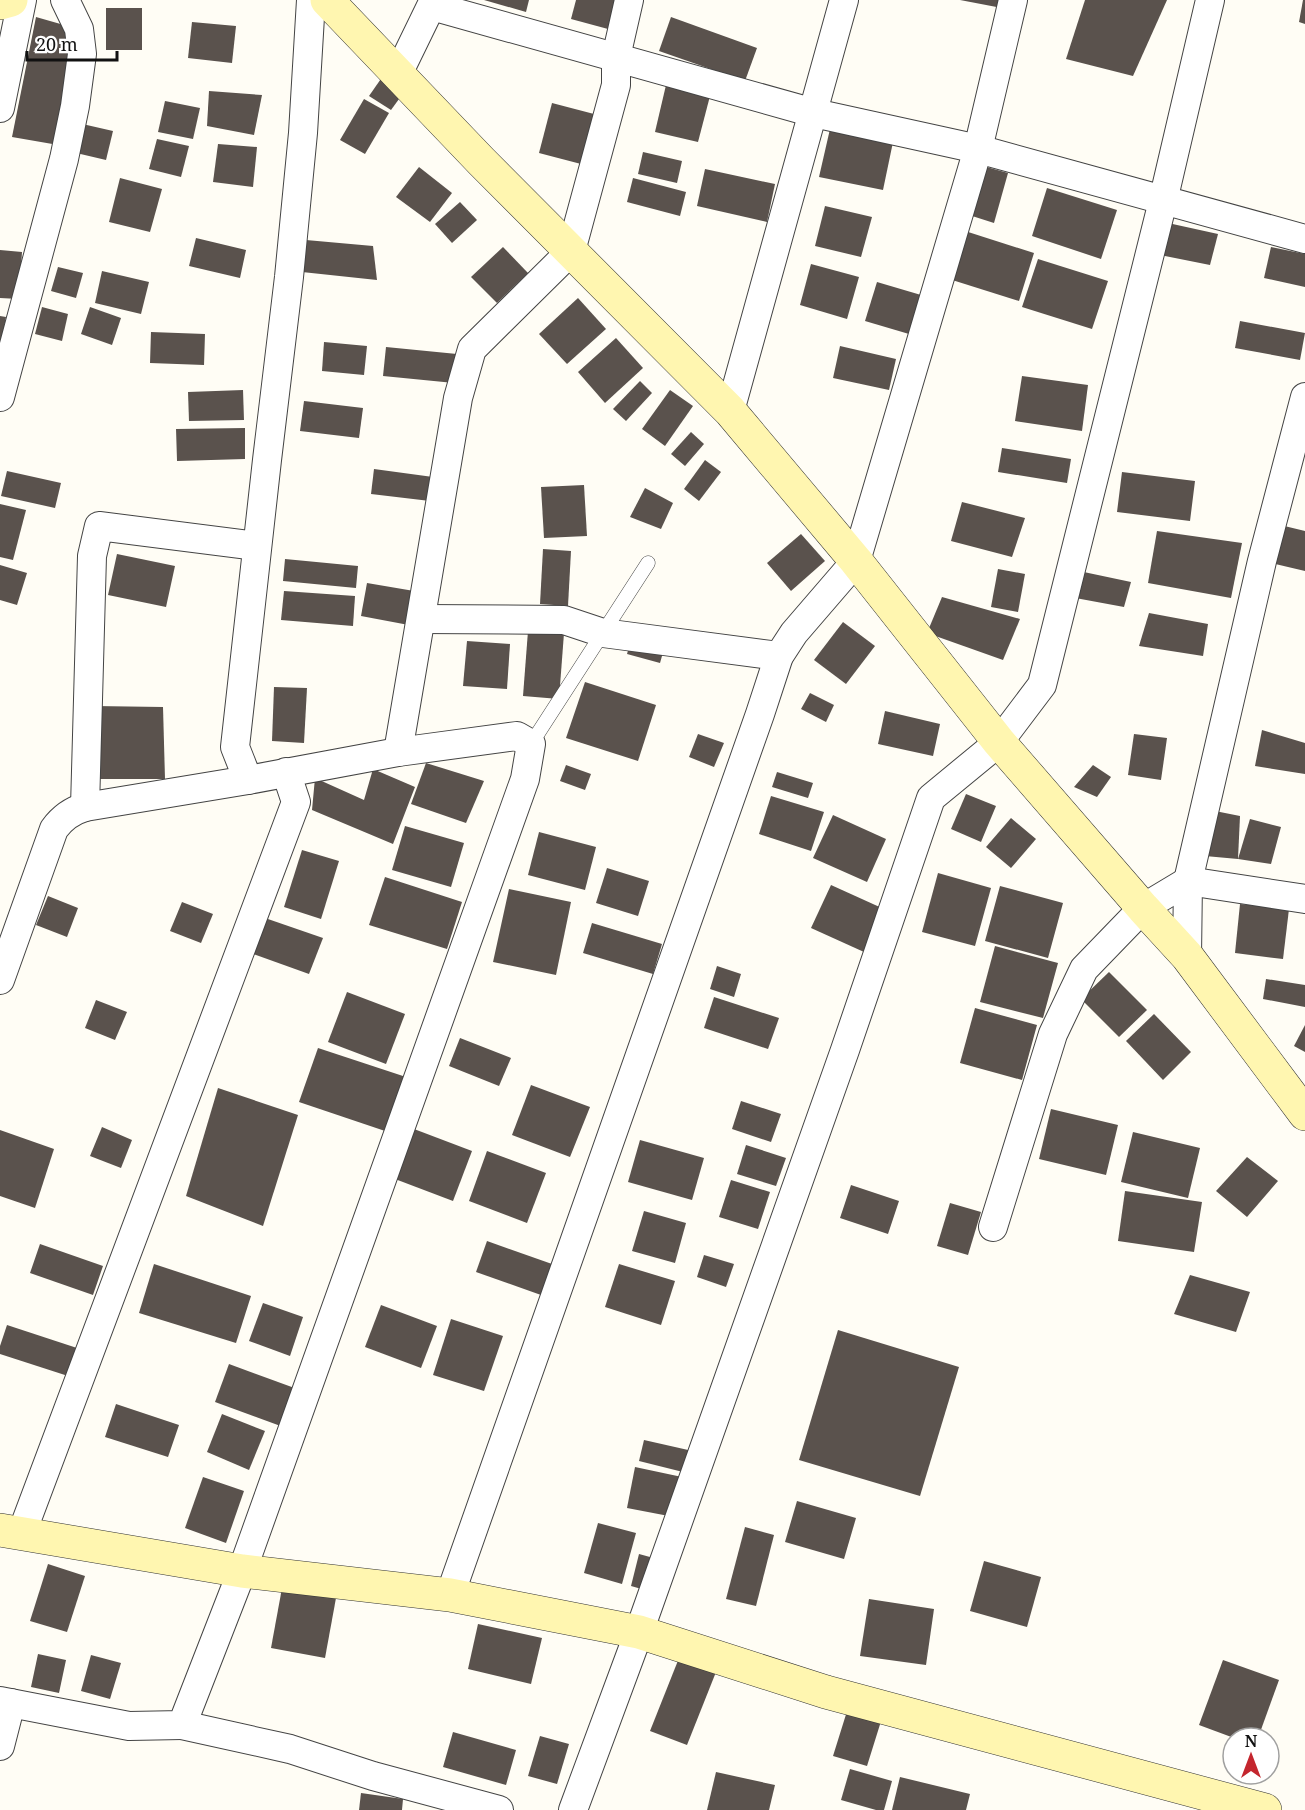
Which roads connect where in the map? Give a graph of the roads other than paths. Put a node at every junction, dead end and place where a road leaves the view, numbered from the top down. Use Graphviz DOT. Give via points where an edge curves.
graph roads {
  1 [pos="11,0"];
  2 [pos="22,0"];
  3 [pos="64,0"];
  4 [pos="311,0"];
  5 [pos="327,0"];
  6 [pos="629,0"];
  7 [pos="844,0"];
  8 [pos="1013,0"];
  9 [pos="1210,0"];
  10 [pos="0,3"];
  11 [pos="433,3"];
  12 [pos="616,57"];
  13 [pos="398,74"];
  14 [pos="0,108"];
  15 [pos="814,113"];
  16 [pos="978,149"];
  17 [pos="1163,201"];
  18 [pos="1305,239"];
  19 [pos="571,251"];
  20 [pos="0,397"];
  21 [pos="1305,397"];
  22 [pos="730,411"];
  23 [pos="257,546"];
  24 [pos="856,561"];
  25 [pos="648,563"];
  26 [pos="422,619"];
  27 [pos="603,633"];
  28 [pos="778,656"];
  29 [pos="999,742"];
  30 [pos="531,744"];
  31 [pos="398,752"];
  32 [pos="286,772"];
  33 [pos="248,780"];
  34 [pos="85,807"];
  35 [pos="1188,881"];
  36 [pos="1305,899"];
  37 [pos="1143,908"];
  38 [pos="1187,956"];
  39 [pos="0,980"];
  40 [pos="1305,1114"];
  41 [pos="993,1227"];
  42 [pos="10,1532"];
  43 [pos="242,1571"];
  44 [pos="450,1595"];
  45 [pos="639,1632"];
  46 [pos="5,1702"];
  47 [pos="182,1725"];
  48 [pos="0,1746"];
  49 [pos="499,1810"];
  50 [pos="573,1810"];
  51 [pos="1265,1810"];
  1 -- 10 [label="street"];
  2 -- 14 [label="street"];
  3 -- 20 [label="street" via="79,29 82,54 75,106"];
  4 -- 23 [label="street" via="291,255"];
  5 -- 13 [label="street"];
  6 -- 12 [label="street"];
  7 -- 15 [label="street"];
  8 -- 16 [label="street"];
  9 -- 17 [label="street"];
  11 -- 12 [label="street"];
  11 -- 13 [label="street"];
  12 -- 15 [label="street"];
  12 -- 19 [label="street" via="616,85"];
  13 -- 19 [label="street"];
  15 -- 16 [label="street"];
  15 -- 22 [label="street"];
  16 -- 17 [label="street"];
  16 -- 24 [label="street"];
  17 -- 18 [label="street"];
  17 -- 29 [label="street" via="1042,685"];
  19 -- 22 [label="street"];
  19 -- 26 [label="street" via="472,349 458,398"];
  21 -- 35 [label="street" via="1262,561"];
  22 -- 24 [label="street"];
  23 -- 33 [label="street" via="235,747"];
  23 -- 34 [label="street" via="99,526 92,556"];
  24 -- 28 [label="street"];
  24 -- 29 [label="street"];
  25 -- 27 [label="lane"];
  26 -- 27 [label="street" via="564,620"];
  26 -- 31 [label="street"];
  27 -- 28 [label="street"];
  27 -- 30 [label="lane"];
  28 -- 44 [label="street"];
  29 -- 37 [label="street"];
  29 -- 45 [label="street" via="931,798"];
  30 -- 31 [label="street" via="517,736"];
  30 -- 43 [label="street" via="525,779"];
  31 -- 32 [label="street"];
  32 -- 33 [label="street"];
  32 -- 42 [label="street" via="296,802"];
  33 -- 34 [label="street"];
  34 -- 39 [label="street" via="61,818 54,830"];
  35 -- 36 [label="street"];
  35 -- 37 [label="street"];
  35 -- 38 [label="street"];
  37 -- 38 [label="street"];
  37 -- 41 [label="street" via="1084,969 1053,1034"];
  38 -- 40 [label="street"];
  42 -- 43 [label="street"];
  43 -- 44 [label="street"];
  43 -- 47 [label="street"];
  44 -- 45 [label="street"];
  45 -- 50 [label="street"];
  45 -- 51 [label="street" via="826,1692"];
  46 -- 47 [label="street" via="129,1726"];
  46 -- 48 [label="street"];
  47 -- 49 [label="street" via="290,1749"];
}
